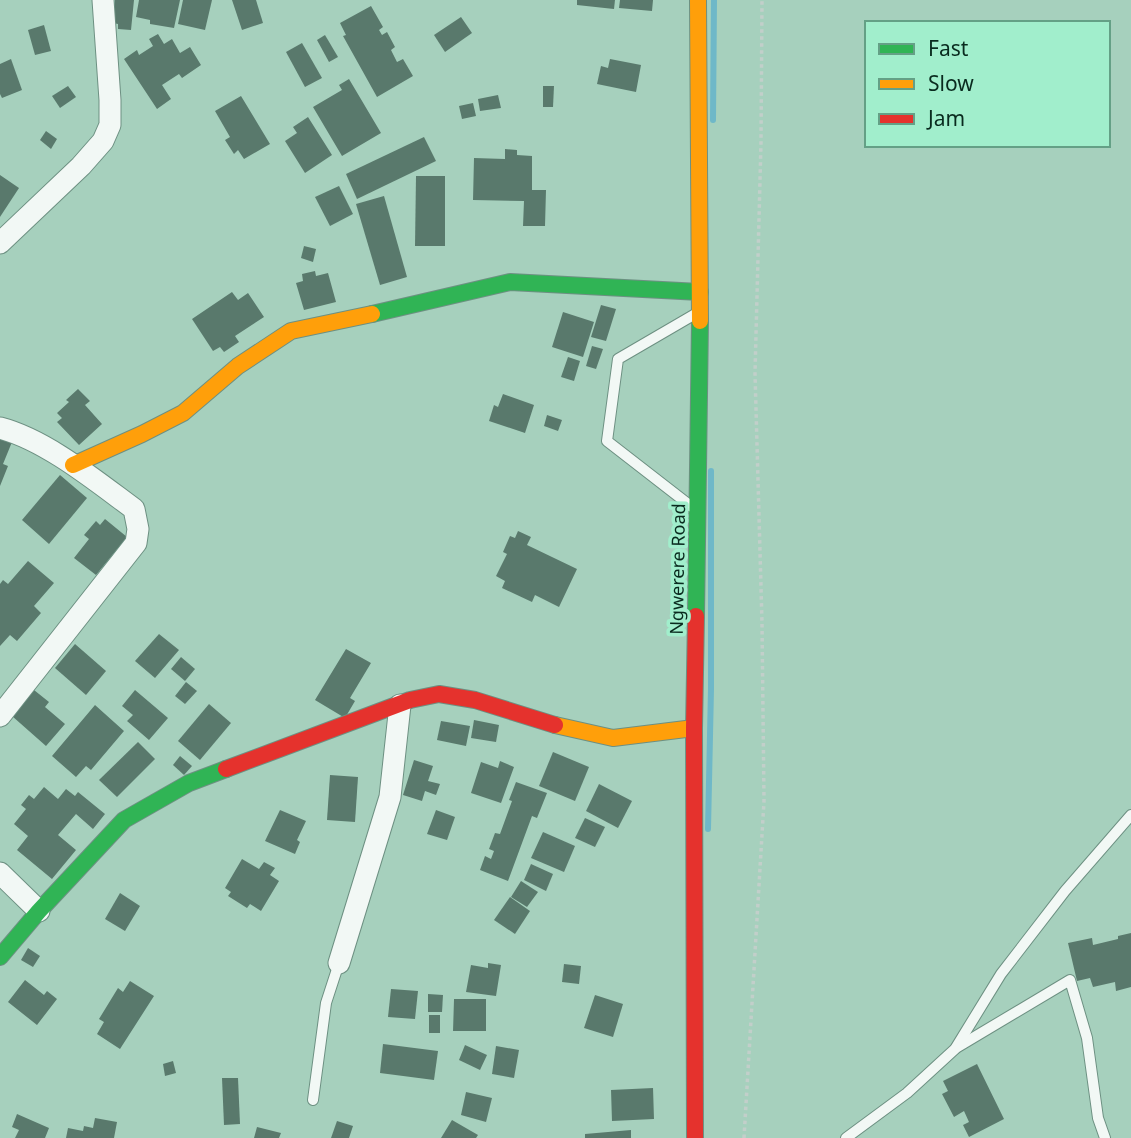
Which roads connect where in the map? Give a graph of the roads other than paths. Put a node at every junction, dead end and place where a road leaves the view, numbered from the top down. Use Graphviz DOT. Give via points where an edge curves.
graph roads {
  1 [pos="103,0"];
  2 [pos="698,0"];
  3 [pos="0,243"];
  4 [pos="700,292"];
  5 [pos="700,311"];
  6 [pos="0,428"];
  7 [pos="73,465"];
  8 [pos="697,511"];
  9 [pos="400,705"];
  10 [pos="0,716"];
  11 [pos="694,728"];
  12 [pos="1131,815"];
  13 [pos="0,873"];
  14 [pos="39,911"];
  15 [pos="0,957"];
  16 [pos="340,963"];
  17 [pos="955,1049"];
  18 [pos="313,1100"];
  19 [pos="695,1138"];
  20 [pos="846,1138"];
  21 [pos="1105,1138"];
  1 -- 3 [label="street" via="110,125 103,141 80,166"];
  2 -- 4 [label="street, Ngwerere Road"];
  4 -- 5 [label="street, Ngwerere Road"];
  4 -- 7 [label="street" via="510,282 291,331 238,366 183,413"];
  5 -- 8 [label="street, Ngwerere Road"];
  5 -- 8 [label="lane" via="618,359 607,441"];
  6 -- 7 [label="street"];
  7 -- 10 [label="street" via="134,509 136,543"];
  8 -- 11 [label="street, Ngwerere Road"];
  9 -- 11 [label="street" via="439,694 613,738"];
  9 -- 14 [label="street" via="189,783 124,820"];
  9 -- 16 [label="street" via="390,797"];
  11 -- 19 [label="street, Ngwerere Road"];
  12 -- 17 [label="lane" via="1001,974"];
  13 -- 14 [label="street"];
  14 -- 15 [label="street"];
  16 -- 18 [label="lane" via="326,1003"];
  17 -- 20 [label="lane" via="907,1093"];
  17 -- 21 [label="lane" via="1070,980 1087,1038"];
}
